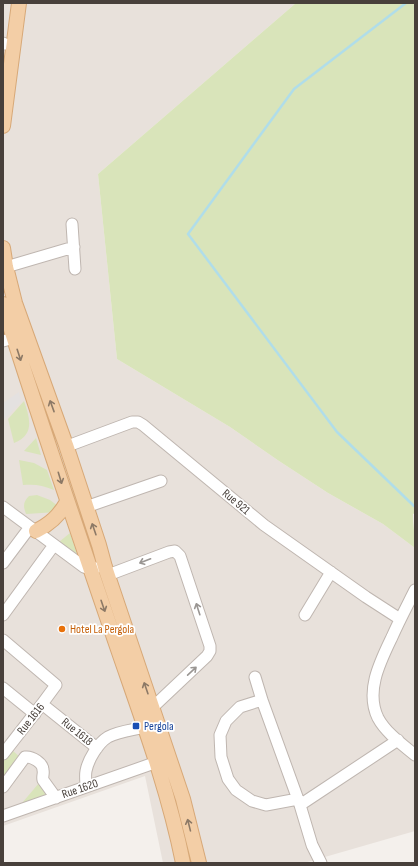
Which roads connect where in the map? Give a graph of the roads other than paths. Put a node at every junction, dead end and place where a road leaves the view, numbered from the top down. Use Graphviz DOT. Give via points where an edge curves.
graph roads {
  1 [pos="10,3"];
  2 [pos="19,3"];
  3 [pos="4,47"];
  4 [pos="3,126"];
  5 [pos="72,224"];
  6 [pos="74,247"];
  7 [pos="3,248"];
  8 [pos="6,267"];
  9 [pos="75,270"];
  10 [pos="3,304"];
  11 [pos="8,340"];
  12 [pos="66,445"];
  13 [pos="161,481"];
  14 [pos="67,502"];
  15 [pos="86,507"];
  16 [pos="4,509"];
  17 [pos="33,529"];
  18 [pos="54,545"];
  19 [pos="3,563"];
  20 [pos="90,569"];
  21 [pos="107,571"];
  22 [pos="331,572"];
  23 [pos="414,594"];
  24 [pos="7,602"];
  25 [pos="3,615"];
  26 [pos="305,615"];
  27 [pos="400,619"];
  28 [pos="3,640"];
  29 [pos="255,677"];
  30 [pos="3,688"];
  31 [pos="262,700"];
  32 [pos="42,704"];
  33 [pos="153,707"];
  34 [pos="34,714"];
  35 [pos="145,727"];
  36 [pos="398,740"];
  37 [pos="11,745"];
  38 [pos="97,748"];
  39 [pos="3,754"];
  40 [pos="415,756"];
  41 [pos="25,757"];
  42 [pos="157,762"];
  43 [pos="3,786"];
  44 [pos="86,787"];
  45 [pos="56,798"];
  46 [pos="183,798"];
  47 [pos="168,802"];
  48 [pos="299,802"];
  49 [pos="3,816"];
  50 [pos="183,863"];
  51 [pos="199,863"];
  52 [pos="321,863"];
  1 -- 3 [label="main road"];
  2 -- 4 [label="main road"];
  5 -- 6 [label="street"];
  6 -- 8 [label="street"];
  6 -- 9 [label="street"];
  7 -- 8 [label="main road"];
  12 -- 8 [label="main road, one-way" via="15,303"];
  10 -- 11 [label="main road"];
  11 -- 14 [label="main road, one-way"];
  12 -- 15 [label="main road"];
  12 -- 22 [label="street, Rue 921" via="138,422 264,525"];
  13 -- 15 [label="street"];
  14 -- 17 [label="main road" via="49,524"];
  14 -- 20 [label="main road"];
  21 -- 15 [label="main road, one-way"];
  16 -- 17 [label="street"];
  17 -- 18 [label="street"];
  17 -- 19 [label="street"];
  18 -- 20 [label="street"];
  18 -- 24 [label="street"];
  20 -- 21 [label="street"];
  20 -- 35 [label="main road, one-way"];
  33 -- 21 [label="main road, one-way"];
  33 -- 21 [label="street, one-way" via="208,656 210,651 180,556 175,551 169,552"];
  22 -- 26 [label="street"];
  22 -- 27 [label="street, Rue 921"];
  23 -- 27 [label="street"];
  24 -- 25 [label="street"];
  27 -- 36 [label="street" via="378,667 373,687 373,702 379,719"];
  28 -- 32 [label="street, Rue 1616" via="55,683 55,688"];
  29 -- 31 [label="street"];
  30 -- 34 [label="street"];
  31 -- 48 [label="street"];
  31 -- 48 [label="street" via="240,707 226,720 220,735 221,757 228,779 236,790 252,801 266,805"];
  32 -- 34 [label="street, Rue 1616"];
  32 -- 38 [label="street, Rue 1618"];
  33 -- 46 [label="main road"];
  34 -- 37 [label="street, Rue 1616"];
  35 -- 38 [label="street" via="116,734 107,738"];
  35 -- 42 [label="main road"];
  36 -- 40 [label="street"];
  36 -- 48 [label="street"];
  37 -- 39 [label="street, Rue 1616"];
  37 -- 41 [label="street"];
  38 -- 44 [label="street, Rue 1618" via="86,770"];
  41 -- 43 [label="street"];
  41 -- 45 [label="street" via="32,757 42,767 42,778"];
  42 -- 44 [label="street, Rue 1620"];
  42 -- 47 [label="main road"];
  44 -- 45 [label="street, Rue 1620"];
  45 -- 49 [label="street, Rue 1620"];
  46 -- 47 [label="main road"];
  51 -- 46 [label="main road, one-way"];
  47 -- 50 [label="main road"];
  48 -- 52 [label="street" via="312,845"];
}
